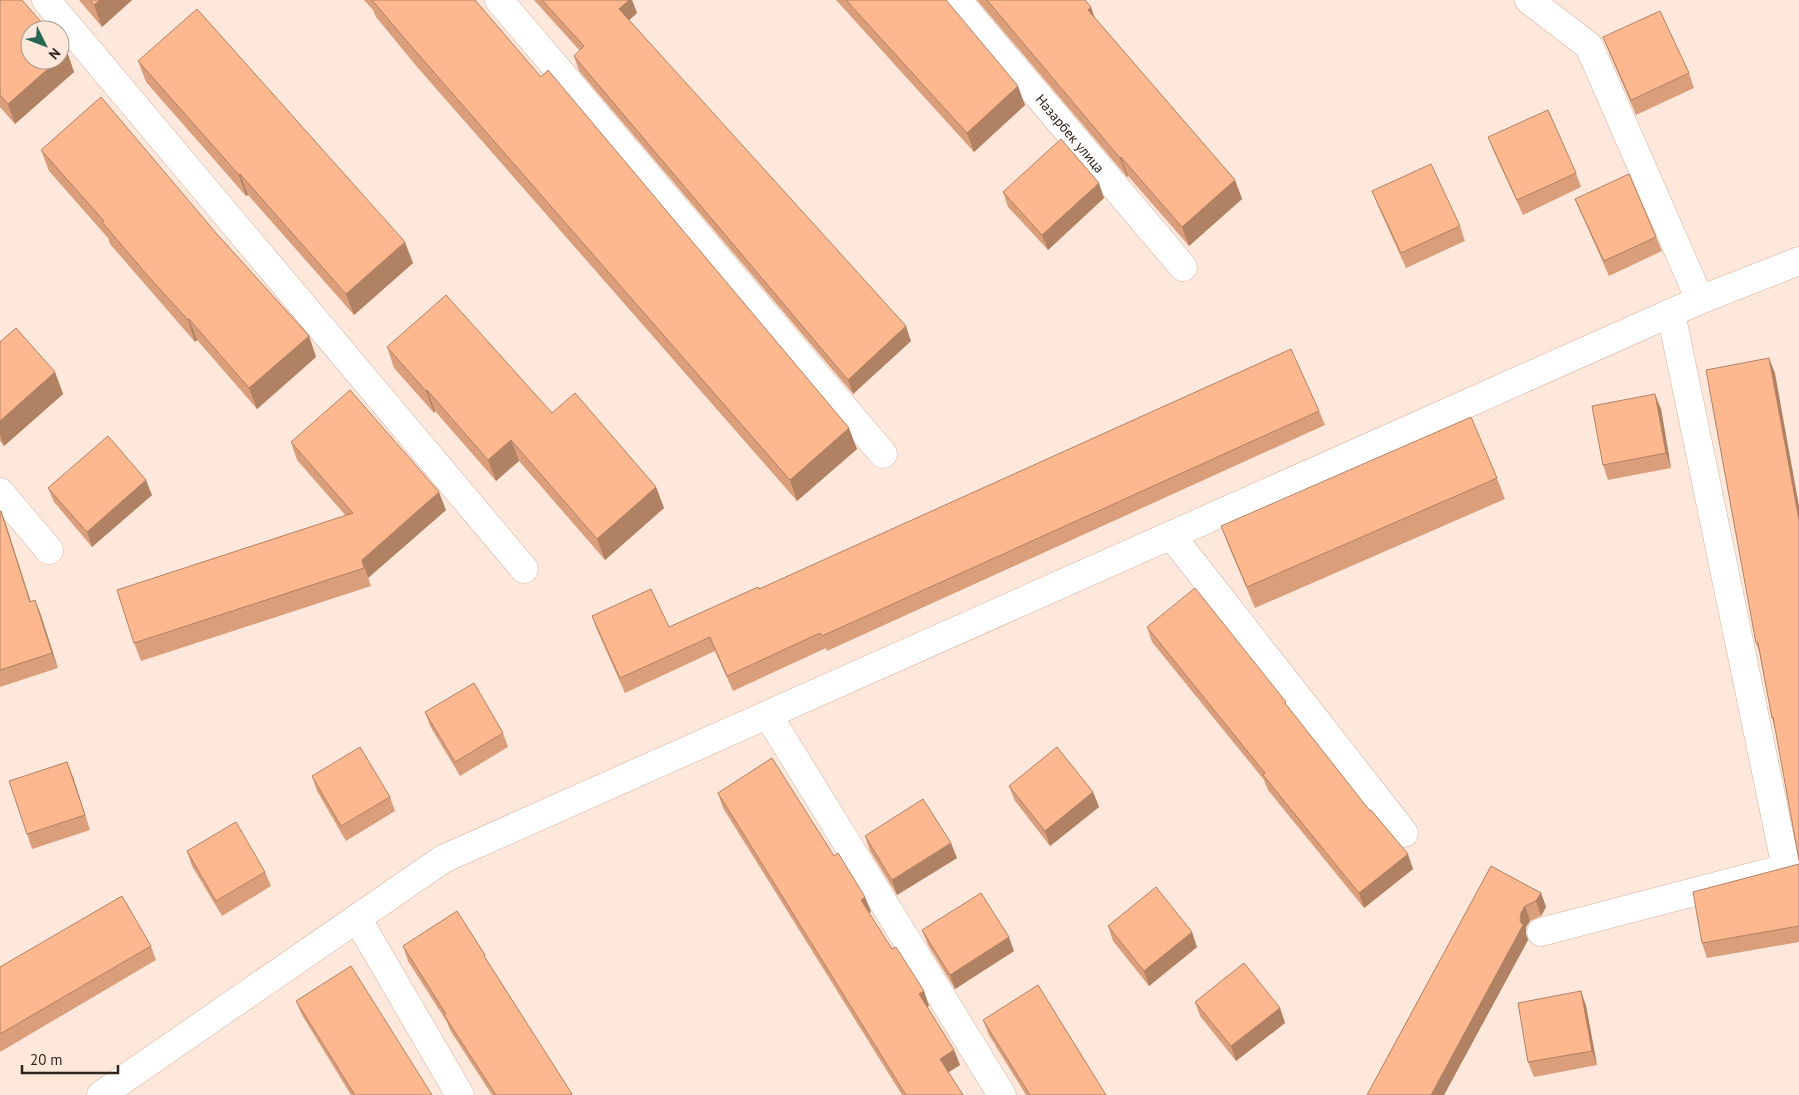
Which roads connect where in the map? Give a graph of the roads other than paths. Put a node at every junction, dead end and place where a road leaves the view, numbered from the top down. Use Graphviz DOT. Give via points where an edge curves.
graph roads {
  1 [pos="46,0"];
  2 [pos="500,0"];
  3 [pos="957,0"];
  4 [pos="1529,0"];
  5 [pos="1799,261"];
  6 [pos="1183,267"];
  7 [pos="1700,300"];
  8 [pos="1671,313"];
  9 [pos="883,454"];
  10 [pos="0,492"];
  11 [pos="1171,535"];
  12 [pos="49,550"];
  13 [pos="524,569"];
  14 [pos="768,715"];
  15 [pos="1404,833"];
  16 [pos="357,918"];
  17 [pos="1541,932"];
  18 [pos="101,1095"];
  19 [pos="460,1095"];
  20 [pos="1002,1095"];
  1 -- 13 [label="street"];
  2 -- 9 [label="street"];
  3 -- 6 [label="street, Назарбек улица"];
  4 -- 7 [label="street" via="1589,46"];
  5 -- 7 [label="street"];
  7 -- 8 [label="street"];
  8 -- 11 [label="street"];
  8 -- 17 [label="street" via="1786,868"];
  10 -- 12 [label="street"];
  11 -- 14 [label="street"];
  11 -- 15 [label="street"];
  14 -- 16 [label="street" via="443,859"];
  14 -- 20 [label="street"];
  16 -- 18 [label="street"];
  16 -- 19 [label="street"];
}
